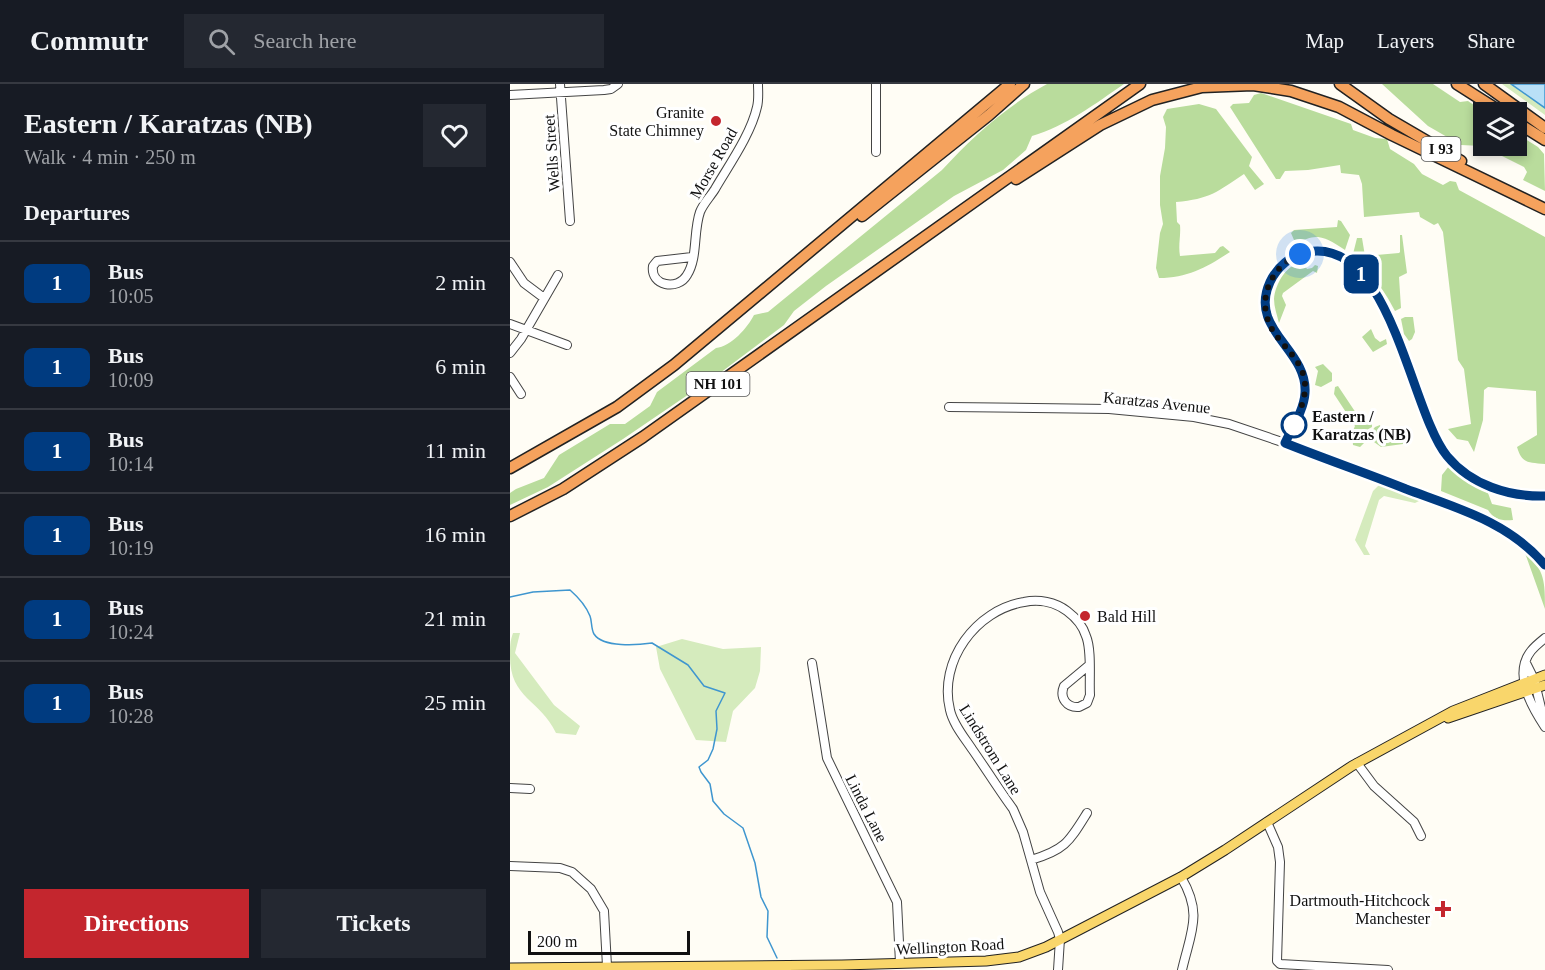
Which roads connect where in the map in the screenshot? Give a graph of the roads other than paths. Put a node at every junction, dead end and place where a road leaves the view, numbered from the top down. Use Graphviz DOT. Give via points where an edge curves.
graph roads {
  1 [pos="758,84"];
  2 [pos="876,84"];
  3 [pos="1010,84"];
  4 [pos="1024,84"];
  5 [pos="1140,84"];
  6 [pos="1340,84"];
  7 [pos="1457,84"];
  8 [pos="1484,84"];
  9 [pos="617,85"];
  10 [pos="560,88"];
  11 [pos="510,95"];
  12 [pos="1485,102"];
  13 [pos="1545,128"];
  14 [pos="1527,129"];
  15 [pos="1545,140"];
  16 [pos="876,152"];
  17 [pos="988,191"];
  18 [pos="1545,208"];
  19 [pos="570,221"];
  20 [pos="692,257"];
  21 [pos="510,262"];
  22 [pos="784,273"];
  23 [pos="558,275"];
  24 [pos="544,298"];
  25 [pos="510,324"];
  26 [pos="527,330"];
  27 [pos="567,345"];
  28 [pos="510,353"];
  29 [pos="510,377"];
  30 [pos="521,394"];
  31 [pos="949,407"];
  32 [pos="1285,443"];
  33 [pos="510,468"];
  34 [pos="1545,496"];
  35 [pos="510,516"];
  36 [pos="1545,565"];
  37 [pos="1545,638"];
  38 [pos="812,663"];
  39 [pos="1088,666"];
  40 [pos="1545,675"];
  41 [pos="1533,685"];
  42 [pos="1545,726"];
  43 [pos="1357,763"];
  44 [pos="510,788"];
  45 [pos="530,789"];
  46 [pos="1087,813"];
  47 [pos="1267,822"];
  48 [pos="1421,836"];
  49 [pos="1031,860"];
  50 [pos="510,866"];
  51 [pos="1181,877"];
  52 [pos="1060,939"];
  53 [pos="900,963"];
  54 [pos="607,966"];
  55 [pos="510,968"];
  56 [pos="644,968"];
  57 [pos="524,969"];
  58 [pos="1058,970"];
  59 [pos="1182,970"];
  60 [pos="1388,970"];
  1 -- 20 [label="street, Morse Road" via="757,108 749,127 700,214"];
  2 -- 16 [label="street"];
  3 -- 22 [label="highway, NH 101"];
  4 -- 22 [label="highway" via="868,211"];
  5 -- 17 [label="highway, NH 101"];
  6 -- 18 [label="highway, I 93" via="1399,125"];
  7 -- 12 [label="highway"];
  8 -- 13 [label="highway"];
  9 -- 10 [label="street" via="604,90"];
  10 -- 11 [label="street"];
  10 -- 19 [label="street, Wells Street"];
  14 -- 15 [label="highway"];
  17 -- 18 [label="highway" via="1019,177 1100,125 1152,100 1202,87 1253,85 1291,91 1339,107"];
  17 -- 35 [label="highway, NH 101" via="617,455"];
  20 -- 20 [label="street, Morse Road" via="683,280 665,285 654,277 653,266 657,261"];
  21 -- 24 [label="street" via="524,283"];
  22 -- 33 [label="highway, NH 101" via="617,407"];
  23 -- 24 [label="street"];
  24 -- 26 [label="street"];
  25 -- 26 [label="street"];
  26 -- 27 [label="street"];
  26 -- 28 [label="street"];
  29 -- 30 [label="street"];
  31 -- 32 [label="street, Karatzas Avenue" via="1058,407 1194,417"];
  32 -- 34 [label="street" via="1304,403 1305,385 1300,366 1270,324 1266,294 1272,277 1285,262 1306,252 1326,252 1354,267 1380,301 1401,345 1429,426 1450,460 1496,489"];
  32 -- 36 [label="street, Karatzas Avenue" via="1486,519 1515,537"];
  37 -- 41 [label="street" via="1531,650 1526,663"];
  38 -- 53 [label="street, Linda Lane" via="827,758 897,902"];
  39 -- 39 [label="street, Lindstrom Lane" via="1064,686 1064,700 1071,706 1080,707 1089,699"];
  39 -- 49 [label="street, Lindstrom Lane" via="1088,639 1076,619 1061,607 1028,601 1003,608 981,621 950,670 951,715 1013,809"];
  40 -- 41 [label="main road, Wellington Road"];
  41 -- 42 [label="street"];
  41 -- 43 [label="main road, Wellington Road" via="1437,721"];
  43 -- 47 [label="main road, Wellington Road"];
  43 -- 48 [label="street" via="1374,786 1414,822"];
  44 -- 45 [label="street"];
  46 -- 49 [label="street" via="1065,844 1050,855"];
  47 -- 51 [label="main road, Wellington Road"];
  47 -- 60 [label="street" via="1280,862 1277,961"];
  49 -- 52 [label="street, Lindstrom Lane"];
  50 -- 54 [label="street" via="560,868 572,872 591,889 604,911"];
  51 -- 52 [label="main road, Wellington Road"];
  51 -- 59 [label="street" via="1192,896 1194,912"];
  52 -- 53 [label="main road, Wellington Road" via="1004,960"];
  52 -- 58 [label="street"];
  53 -- 56 [label="main road, Wellington Road"];
  54 -- 56 [label="main road, Wellington Road"];
  54 -- 57 [label="main road, Wellington Road"];
  55 -- 57 [label="main road, Wellington Road"];
}
